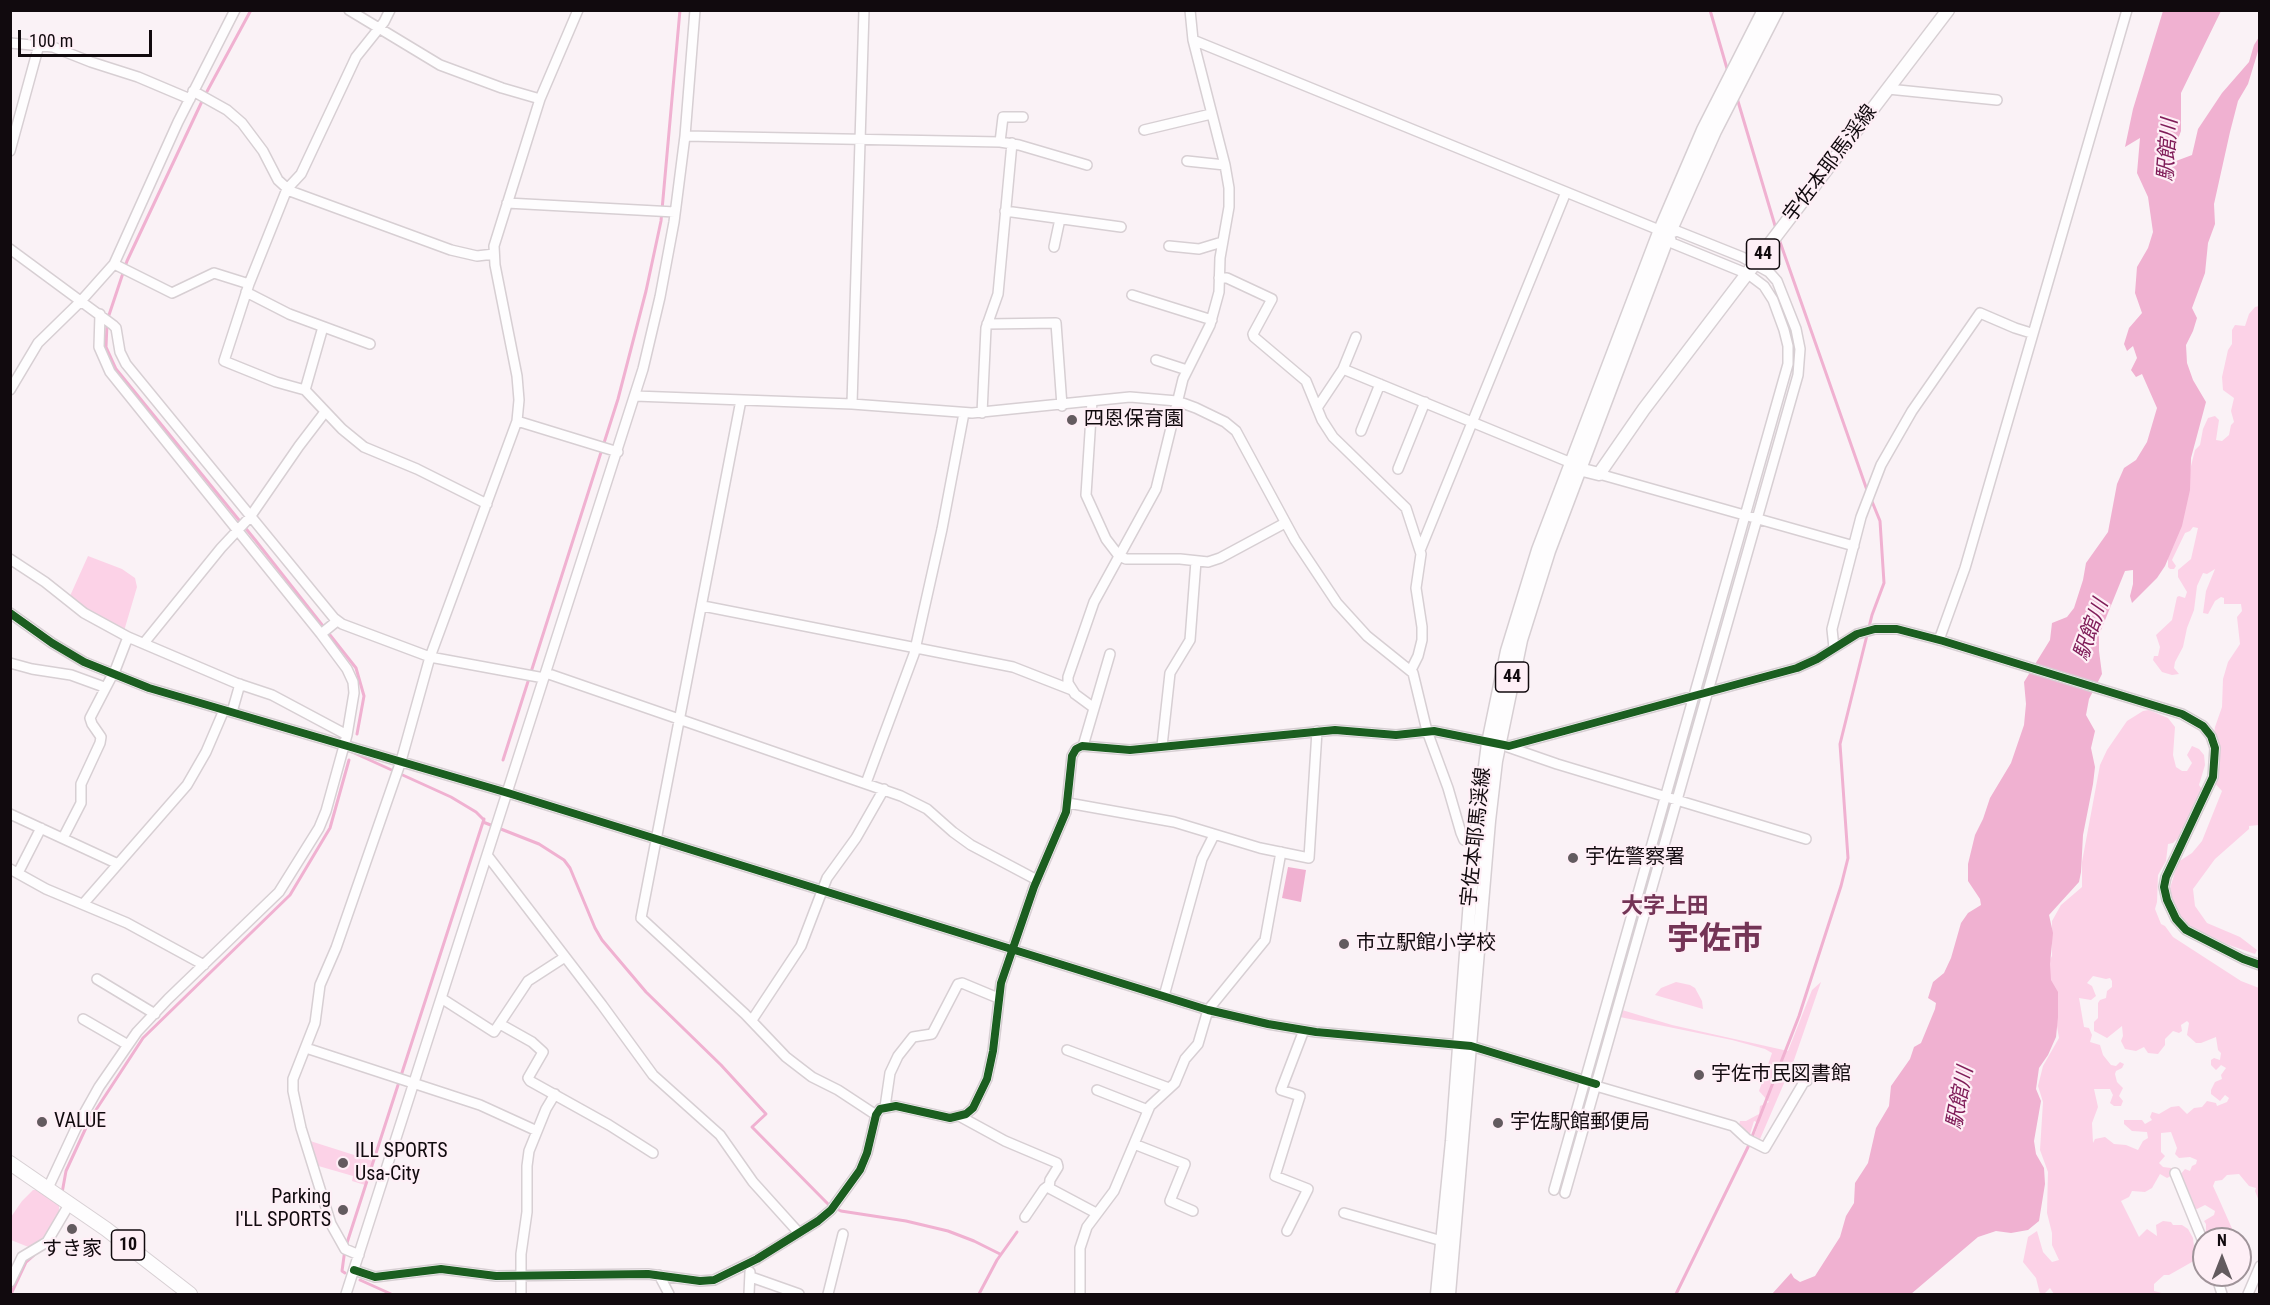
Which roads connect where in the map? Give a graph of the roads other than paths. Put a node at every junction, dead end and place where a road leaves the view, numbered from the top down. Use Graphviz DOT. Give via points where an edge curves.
graph roads {
  1 [pos="235,10"];
  2 [pos="349,10"];
  3 [pos="390,10"];
  4 [pos="578,10"];
  5 [pos="695,10"];
  6 [pos="864,10"];
  7 [pos="1190,10"];
  8 [pos="1764,10"];
  9 [pos="1777,10"];
  10 [pos="1948,10"];
  11 [pos="2127,10"];
  12 [pos="378,29"];
  13 [pos="1193,40"];
  14 [pos="10,43"];
  15 [pos="39,45"];
  16 [pos="1888,89"];
  17 [pos="194,95"];
  18 [pos="540,99"];
  19 [pos="1996,100"];
  20 [pos="1211,114"];
  21 [pos="1023,117"];
  22 [pos="1144,130"];
  23 [pos="685,136"];
  24 [pos="860,140"];
  25 [pos="1000,142"];
  26 [pos="1012,143"];
  27 [pos="10,151"];
  28 [pos="1187,161"];
  29 [pos="1088,165"];
  30 [pos="1225,165"];
  31 [pos="287,189"];
  32 [pos="1566,192"];
  33 [pos="507,203"];
  34 [pos="665,211"];
  35 [pos="1005,211"];
  36 [pos="1060,219"];
  37 [pos="1121,227"];
  38 [pos="1664,232"];
  39 [pos="1222,242"];
  40 [pos="1169,246"];
  41 [pos="1054,247"];
  42 [pos="10,249"];
  43 [pos="494,254"];
  44 [pos="116,265"];
  45 [pos="1752,269"];
  46 [pos="1219,278"];
  47 [pos="247,288"];
  48 [pos="1132,296"];
  49 [pos="81,301"];
  50 [pos="101,315"];
  51 [pos="1212,320"];
  52 [pos="987,324"];
  53 [pos="323,327"];
  54 [pos="2031,333"];
  55 [pos="1356,337"];
  56 [pos="370,344"];
  57 [pos="1156,360"];
  58 [pos="1343,369"];
  59 [pos="1187,370"];
  60 [pos="1380,384"];
  61 [pos="10,390"];
  62 [pos="305,390"];
  63 [pos="635,396"];
  64 [pos="741,400"];
  65 [pos="1092,401"];
  66 [pos="1177,401"];
  67 [pos="1425,402"];
  68 [pos="852,404"];
  69 [pos="1062,406"];
  70 [pos="1317,408"];
  71 [pos="326,412"];
  72 [pos="964,413"];
  73 [pos="982,413"];
  74 [pos="1472,421"];
  75 [pos="517,422"];
  76 [pos="1361,431"];
  77 [pos="618,452"];
  78 [pos="1574,466"];
  79 [pos="1398,469"];
  80 [pos="1599,474"];
  81 [pos="487,504"];
  82 [pos="1746,515"];
  83 [pos="1757,518"];
  84 [pos="1285,523"];
  85 [pos="243,524"];
  86 [pos="1854,546"];
  87 [pos="1421,548"];
  88 [pos="1118,556"];
  89 [pos="10,559"];
  90 [pos="1196,561"];
  91 [pos="703,606"];
  92 [pos="10,613"];
  93 [pos="335,622"];
  94 [pos="322,633"];
  95 [pos="128,637"];
  96 [pos="1941,640"];
  97 [pos="144,643"];
  98 [pos="915,647"];
  99 [pos="1834,648"];
  100 [pos="1110,654"];
  101 [pos="430,657"];
  102 [pos="10,663"];
  103 [pos="1411,670"];
  104 [pos="113,674"];
  105 [pos="545,675"];
  106 [pos="240,684"];
  107 [pos="104,687"];
  108 [pos="1072,690"];
  109 [pos="1707,692"];
  110 [pos="1695,696"];
  111 [pos="1094,708"];
  112 [pos="228,711"];
  113 [pos="679,720"];
  114 [pos="1317,731"];
  115 [pos="1427,731"];
  116 [pos="347,735"];
  117 [pos="1498,745"];
  118 [pos="344,746"];
  119 [pos="1083,746"];
  120 [pos="1162,746"];
  121 [pos="401,761"];
  122 [pos="866,783"];
  123 [pos="884,789"];
  124 [pos="508,793"];
  125 [pos="1666,796"];
  126 [pos="1677,800"];
  127 [pos="1068,803"];
  128 [pos="10,814"];
  129 [pos="41,828"];
  130 [pos="1214,835"];
  131 [pos="63,838"];
  132 [pos="1806,839"];
  133 [pos="657,840"];
  134 [pos="1474,845"];
  135 [pos="1281,852"];
  136 [pos="487,855"];
  137 [pos="118,864"];
  138 [pos="14,871"];
  139 [pos="1037,880"];
  140 [pos="822,891"];
  141 [pos="84,903"];
  142 [pos="1014,949"];
  143 [pos="565,957"];
  144 [pos="204,965"];
  145 [pos="2259,965"];
  146 [pos="97,979"];
  147 [pos="1164,996"];
  148 [pos="441,998"];
  149 [pos="998,998"];
  150 [pos="1208,1010"];
  151 [pos="155,1014"];
  152 [pos="83,1019"];
  153 [pos="752,1020"];
  154 [pos="500,1024"];
  155 [pos="1304,1030"];
  156 [pos="128,1045"];
  157 [pos="1465,1046"];
  158 [pos="306,1048"];
  159 [pos="1067,1050"];
  160 [pos="1585,1080"];
  161 [pos="1807,1081"];
  162 [pos="414,1085"];
  163 [pos="1596,1085"];
  164 [pos="1169,1088"];
  165 [pos="1096,1090"];
  166 [pos="555,1094"];
  167 [pos="885,1107"];
  168 [pos="1148,1110"];
  169 [pos="876,1115"];
  170 [pos="961,1117"];
  171 [pos="537,1131"];
  172 [pos="1134,1144"];
  173 [pos="653,1153"];
  174 [pos="10,1163"];
  175 [pos="2175,1173"];
  176 [pos="1048,1186"];
  177 [pos="1554,1190"];
  178 [pos="1565,1193"];
  179 [pos="59,1196"];
  180 [pos="1193,1211"];
  181 [pos="1096,1213"];
  182 [pos="1344,1213"];
  183 [pos="1025,1217"];
  184 [pos="2197,1227"];
  185 [pos="1287,1231"];
  186 [pos="800,1233"];
  187 [pos="843,1234"];
  188 [pos="1442,1240"];
  189 [pos="359,1255"];
  190 [pos="747,1265"];
  191 [pos="2259,1266"];
  192 [pos="354,1270"];
  193 [pos="659,1275"];
  194 [pos="521,1276"];
  195 [pos="751,1277"];
  196 [pos="10,1282"];
  197 [pos="190,1294"];
  198 [pos="346,1294"];
  199 [pos="521,1294"];
  200 [pos="669,1294"];
  201 [pos="749,1294"];
  202 [pos="799,1294"];
  203 [pos="828,1294"];
  204 [pos="1080,1294"];
  205 [pos="1437,1294"];
  206 [pos="1449,1294"];
  207 [pos="2248,1294"];
  1 -- 17 [label="street"];
  2 -- 12 [label="street"];
  3 -- 12 [label="street"];
  4 -- 18 [label="street"];
  5 -- 23 [label="street"];
  6 -- 24 [label="street"];
  7 -- 13 [label="street"];
  8 -- 38 [label="main road, 宇佐本耶馬渓線 / 44" via="1703,130"];
  9 -- 38 [label="main road, 宇佐本耶馬渓線 / 44"];
  10 -- 16 [label="main road, 宇佐本耶馬渓線 / 44"];
  11 -- 54 [label="street"];
  12 -- 18 [label="street" via="440,64"];
  12 -- 31 [label="street" via="356,57 302,174"];
  13 -- 20 [label="street"];
  13 -- 32 [label="street"];
  14 -- 15 [label="street"];
  15 -- 17 [label="street"];
  15 -- 27 [label="street"];
  16 -- 19 [label="street"];
  16 -- 45 [label="main road, 宇佐本耶馬渓線 / 44"];
  17 -- 31 [label="street" via="227,110 247,129"];
  17 -- 44 [label="street"];
  18 -- 33 [label="street"];
  20 -- 22 [label="street"];
  20 -- 30 [label="street"];
  21 -- 25 [label="street" via="1003,117"];
  23 -- 24 [label="street"];
  23 -- 34 [label="street"];
  24 -- 25 [label="street"];
  24 -- 68 [label="street"];
  25 -- 26 [label="street"];
  26 -- 29 [label="street"];
  26 -- 35 [label="street"];
  28 -- 30 [label="street"];
  30 -- 39 [label="street" via="1229,201"];
  31 -- 43 [label="street" via="451,250 477,256"];
  31 -- 47 [label="street"];
  32 -- 38 [label="street"];
  32 -- 74 [label="street"];
  33 -- 34 [label="street"];
  33 -- 43 [label="street"];
  34 -- 63 [label="street" via="654,325"];
  35 -- 36 [label="street"];
  35 -- 52 [label="street" via="998,294"];
  36 -- 37 [label="street"];
  36 -- 41 [label="street"];
  38 -- 45 [label="street" via="1672,243"];
  38 -- 78 [label="main road, 宇佐本耶馬渓線 / 44"];
  39 -- 40 [label="street" via="1199,249"];
  39 -- 46 [label="street"];
  42 -- 49 [label="street"];
  43 -- 75 [label="street" via="517,376"];
  44 -- 47 [label="street" via="172,293 214,273"];
  44 -- 49 [label="street"];
  45 -- 80 [label="main road, 宇佐本耶馬渓線 / 44"];
  45 -- 82 [label="street" via="1773,300 1788,358"];
  45 -- 83 [label="street" via="1769,272 1782,290 1800,349 1798,375"];
  46 -- 51 [label="street"];
  46 -- 70 [label="street" via="1272,299 1253,336 1306,381"];
  47 -- 53 [label="street" via="289,315"];
  47 -- 62 [label="street" via="224,361"];
  48 -- 51 [label="street"];
  49 -- 50 [label="street"];
  49 -- 61 [label="street" via="38,343"];
  50 -- 85 [label="street" via="116,328 126,364"];
  50 -- 85 [label="street" via="99,347 110,372"];
  51 -- 59 [label="street"];
  52 -- 69 [label="street" via="1056,323"];
  52 -- 73 [label="street"];
  53 -- 56 [label="street"];
  53 -- 62 [label="street"];
  54 -- 86 [label="street" via="1983,313 1977,316 1912,411 1881,465"];
  54 -- 96 [label="street"];
  55 -- 58 [label="street"];
  57 -- 59 [label="street"];
  58 -- 60 [label="street"];
  58 -- 70 [label="street"];
  59 -- 66 [label="street"];
  60 -- 67 [label="street"];
  60 -- 76 [label="street"];
  62 -- 71 [label="street"];
  63 -- 64 [label="street"];
  63 -- 77 [label="street"];
  64 -- 68 [label="street"];
  64 -- 91 [label="street"];
  65 -- 66 [label="street" via="1130,397"];
  65 -- 69 [label="street"];
  65 -- 88 [label="street" via="1086,495"];
  66 -- 84 [label="street" via="1206,412 1236,431"];
  66 -- 88 [label="street" via="1156,489"];
  67 -- 74 [label="street"];
  67 -- 79 [label="street"];
  68 -- 72 [label="street"];
  69 -- 73 [label="street"];
  70 -- 87 [label="street" via="1333,437 1403,504"];
  71 -- 81 [label="street" via="364,447"];
  71 -- 85 [label="street"];
  72 -- 73 [label="street"];
  72 -- 98 [label="street"];
  74 -- 78 [label="street"];
  74 -- 87 [label="street"];
  75 -- 77 [label="street"];
  75 -- 81 [label="street"];
  77 -- 105 [label="street"];
  78 -- 80 [label="main road"];
  78 -- 117 [label="main road, 宇佐本耶馬渓線 / 44" via="1529,576 1514,624 1500,681"];
  80 -- 82 [label="street"];
  81 -- 101 [label="street"];
  82 -- 83 [label="street"];
  82 -- 110 [label="street"];
  83 -- 86 [label="street"];
  83 -- 109 [label="street"];
  84 -- 90 [label="street" via="1215,560"];
  84 -- 103 [label="street" via="1338,603 1367,636"];
  85 -- 93 [label="street"];
  85 -- 94 [label="street"];
  85 -- 97 [label="street"];
  86 -- 99 [label="street" via="1832,629"];
  87 -- 103 [label="street" via="1416,588 1422,640"];
  88 -- 90 [label="street"];
  88 -- 108 [label="street" via="1084,628 1068,677"];
  89 -- 95 [label="street" via="84,613"];
  90 -- 120 [label="street" via="1190,639 1170,672"];
  91 -- 98 [label="street"];
  91 -- 113 [label="street"];
  92 -- 104 [label="street" via="69,653"];
  93 -- 94 [label="street"];
  93 -- 101 [label="street"];
  94 -- 116 [label="street" via="353,682"];
  95 -- 97 [label="street"];
  95 -- 104 [label="street"];
  96 -- 99 [label="street" via="1882,628 1857,634"];
  96 -- 145 [label="street" via="2182,714 2200,723 2211,736 2215,767 2210,786 2166,877 2167,900 2186,930"];
  97 -- 106 [label="street"];
  98 -- 108 [label="street" via="1013,667"];
  98 -- 122 [label="street"];
  99 -- 109 [label="street" via="1797,668"];
  100 -- 111 [label="street"];
  101 -- 105 [label="street"];
  101 -- 121 [label="street"];
  102 -- 107 [label="street" via="71,675"];
  103 -- 115 [label="street"];
  104 -- 107 [label="street"];
  104 -- 112 [label="street"];
  105 -- 113 [label="street"];
  105 -- 124 [label="street"];
  106 -- 112 [label="street"];
  106 -- 116 [label="street" via="272,695"];
  107 -- 131 [label="street" via="90,718 101,737 100,743 81,784 81,803"];
  108 -- 111 [label="street"];
  109 -- 110 [label="street"];
  109 -- 126 [label="street"];
  110 -- 117 [label="street"];
  110 -- 125 [label="street"];
  111 -- 119 [label="street"];
  112 -- 118 [label="street"];
  112 -- 137 [label="street" via="188,785"];
  113 -- 122 [label="street"];
  113 -- 133 [label="street"];
  114 -- 115 [label="street" via="1396,735"];
  114 -- 120 [label="street"];
  114 -- 135 [label="street" via="1309,858"];
  115 -- 117 [label="street"];
  115 -- 134 [label="street" via="1461,833 1464,840"];
  116 -- 118 [label="street"];
  117 -- 125 [label="street"];
  117 -- 134 [label="main road, 宇佐本耶馬渓線 / 44"];
  117 -- 157 [label="main road, 宇佐本耶馬渓線 / 44"];
  118 -- 121 [label="street"];
  118 -- 144 [label="street" via="323,821 289,880"];
  119 -- 120 [label="street" via="1124,751"];
  119 -- 127 [label="street" via="1072,756"];
  121 -- 124 [label="street"];
  121 -- 158 [label="street" via="320,985 315,1023"];
  122 -- 123 [label="street"];
  123 -- 139 [label="street" via="922,806 971,846"];
  123 -- 140 [label="street"];
  124 -- 133 [label="street"];
  124 -- 136 [label="street"];
  125 -- 126 [label="street"];
  125 -- 160 [label="street"];
  126 -- 132 [label="street"];
  126 -- 163 [label="street"];
  127 -- 130 [label="street" via="1174,822"];
  127 -- 139 [label="street"];
  128 -- 129 [label="street"];
  129 -- 131 [label="street"];
  129 -- 138 [label="street"];
  130 -- 135 [label="street"];
  130 -- 147 [label="street" via="1202,859"];
  131 -- 137 [label="street"];
  133 -- 140 [label="street"];
  133 -- 153 [label="street" via="641,914 643,922"];
  134 -- 157 [label="main road, 宇佐本耶馬渓線 / 44"];
  135 -- 150 [label="street" via="1265,940"];
  136 -- 143 [label="street"];
  136 -- 148 [label="street"];
  137 -- 141 [label="street"];
  138 -- 141 [label="street" via="46,889"];
  139 -- 142 [label="street"];
  140 -- 142 [label="street"];
  140 -- 153 [label="street" via="801,946"];
  141 -- 144 [label="street"];
  142 -- 147 [label="street"];
  142 -- 149 [label="street"];
  143 -- 154 [label="street" via="528,981"];
  143 -- 186 [label="street" via="653,1075 720,1135 753,1182"];
  144 -- 151 [label="street"];
  146 -- 151 [label="street"];
  147 -- 150 [label="street"];
  148 -- 154 [label="street" via="491,1031 496,1031"];
  148 -- 162 [label="street"];
  149 -- 167 [label="street" via="958,984 932,1034 913,1037 895,1062"];
  149 -- 170 [label="street" via="987,1079 973,1108"];
  150 -- 155 [label="street"];
  150 -- 164 [label="street" via="1198,1044"];
  151 -- 156 [label="street"];
  152 -- 156 [label="street"];
  153 -- 169 [label="street" via="781,1053 805,1072"];
  154 -- 166 [label="street" via="542,1050 528,1079"];
  155 -- 157 [label="street"];
  155 -- 185 [label="street" via="1281,1090 1300,1096 1275,1176 1308,1189"];
  156 -- 179 [label="street" via="76,1128"];
  157 -- 160 [label="street"];
  157 -- 188 [label="main road, 宇佐本耶馬渓線 / 44"];
  157 -- 206 [label="main road, 宇佐本耶馬渓線 / 44"];
  158 -- 162 [label="street"];
  158 -- 189 [label="street" via="293,1079 301,1128 331,1224 345,1250"];
  159 -- 164 [label="street"];
  160 -- 163 [label="street"];
  160 -- 177 [label="street"];
  161 -- 163 [label="street" via="1765,1148 1733,1126"];
  162 -- 171 [label="street" via="486,1107"];
  162 -- 189 [label="street"];
  163 -- 178 [label="street"];
  164 -- 168 [label="street"];
  165 -- 168 [label="street"];
  166 -- 171 [label="street"];
  166 -- 173 [label="street"];
  167 -- 169 [label="street"];
  167 -- 170 [label="street"];
  168 -- 172 [label="street"];
  169 -- 186 [label="street" via="867,1153 855,1178 831,1210"];
  170 -- 176 [label="street" via="1057,1163"];
  171 -- 194 [label="street" via="527,1166"];
  172 -- 180 [label="street" via="1185,1164 1170,1201"];
  172 -- 181 [label="street" via="1114,1191"];
  174 -- 179 [label="highway, 10"];
  175 -- 184 [label="street"];
  176 -- 181 [label="street"];
  176 -- 183 [label="street"];
  179 -- 196 [label="street" via="47,1242 24,1255"];
  179 -- 197 [label="highway, 10"];
  181 -- 204 [label="street" via="1082,1240"];
  182 -- 188 [label="street"];
  186 -- 190 [label="street"];
  187 -- 203 [label="street"];
  188 -- 205 [label="main road, 宇佐本耶馬渓線 / 44"];
  189 -- 192 [label="street"];
  190 -- 193 [label="street" via="709,1281"];
  190 -- 195 [label="street"];
  191 -- 207 [label="street"];
  192 -- 194 [label="street" via="375,1277 441,1269"];
  192 -- 198 [label="street"];
  193 -- 194 [label="street"];
  193 -- 200 [label="street"];
  194 -- 199 [label="street"];
  195 -- 201 [label="street"];
  195 -- 202 [label="street"];
}
